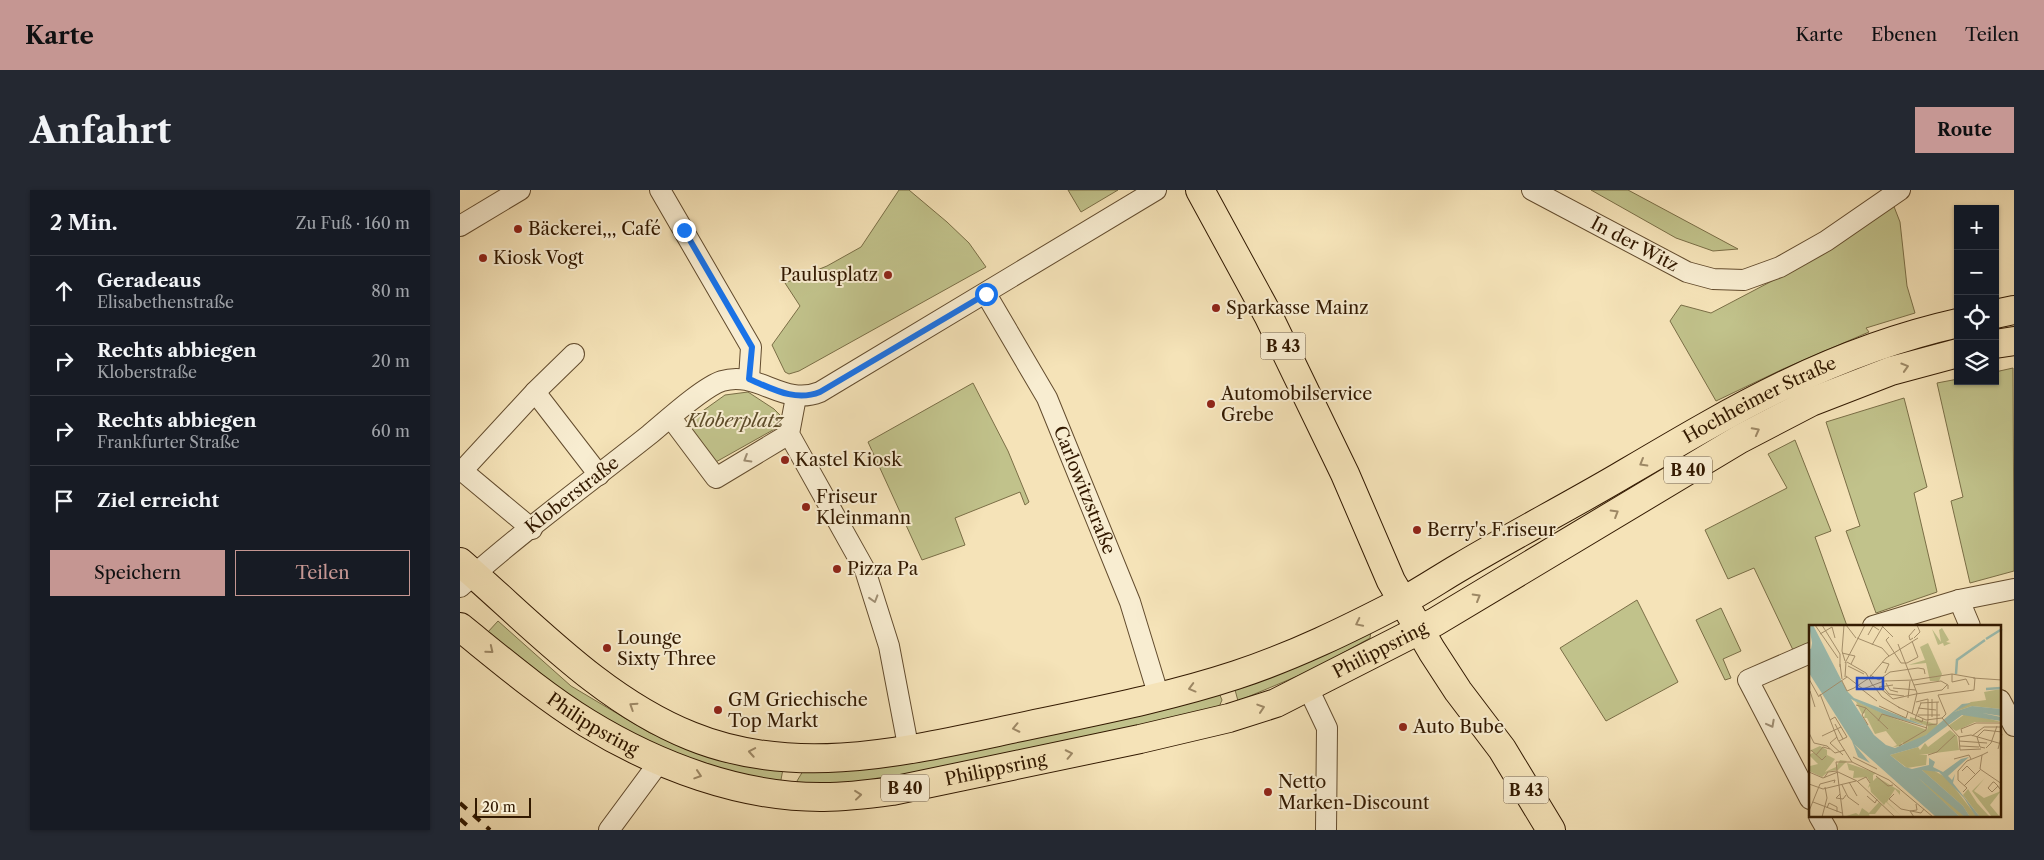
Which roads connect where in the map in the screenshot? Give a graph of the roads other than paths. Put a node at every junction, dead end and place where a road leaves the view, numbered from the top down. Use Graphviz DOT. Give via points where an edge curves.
graph roads {
  1 [pos="520,190"];
  2 [pos="660,190"];
  3 [pos="1156,190"];
  4 [pos="1200,190"];
  5 [pos="1532,190"];
  6 [pos="1900,190"];
  7 [pos="460,226"];
  8 [pos="986,294"];
  9 [pos="1954,324"];
  10 [pos="2014,341"];
  11 [pos="1999,343"];
  12 [pos="1954,353"];
  13 [pos="574,354"];
  14 [pos="749,379"];
  15 [pos="535,392"];
  16 [pos="796,397"];
  17 [pos="671,418"];
  18 [pos="789,434"];
  19 [pos="461,470"];
  20 [pos="600,475"];
  21 [pos="532,529"];
  22 [pos="465,574"];
  23 [pos="2014,589"];
  24 [pos="1410,597"];
  25 [pos="1959,600"];
  26 [pos="1876,625"];
  27 [pos="1970,625"];
  28 [pos="1427,626"];
  29 [pos="460,627"];
  30 [pos="1809,654"];
  31 [pos="1218,681"];
  32 [pos="1308,688"];
  33 [pos="1159,697"];
  34 [pos="2002,704"];
  35 [pos="1229,718"];
  36 [pos="2014,726"];
  37 [pos="909,751"];
  38 [pos="795,758"];
  39 [pos="660,761"];
  40 [pos="795,796"];
  41 [pos="1809,797"];
  42 [pos="1820,818"];
  43 [pos="609,830"];
  44 [pos="1326,830"];
  45 [pos="1551,830"];
  46 [pos="1827,830"];
  1 -- 7 [label="street"];
  2 -- 14 [label="street" via="752,347"];
  3 -- 8 [label="street"];
  4 -- 24 [label="main road, B 43" via="1268,315 1359,506 1380,559"];
  5 -- 6 [label="street, In der Witz" via="1687,272 1713,279 1744,280 1780,267 1826,241"];
  8 -- 16 [label="street" via="820,392"];
  8 -- 33 [label="street, Carlowitzstraße" via="1047,398 1130,602"];
  9 -- 24 [label="main road, Hochheimer Straße / B 40, one-way" via="1881,344 1803,374 1727,414"];
  10 -- 11 [label="main road"];
  28 -- 12 [label="main road, Hochheimer Straße / B 40, one-way" via="1691,468 1811,402 1891,371"];
  13 -- 15 [label="street"];
  14 -- 16 [label="street, Kloberstraße"];
  14 -- 17 [label="street, Kloberstraße" via="734,378 720,382"];
  15 -- 19 [label="street"];
  15 -- 20 [label="street"];
  16 -- 18 [label="street"];
  18 -- 17 [label="street, one-way" via="716,478"];
  17 -- 20 [label="street, Kloberstraße"];
  18 -- 37 [label="street, one-way" via="865,570 889,646"];
  19 -- 21 [label="street"];
  20 -- 21 [label="street, Kloberstraße"];
  21 -- 22 [label="street, Kloberstraße"];
  38 -- 22 [label="main road, Philippsring / B 40, one-way" via="742,751 675,730 599,682"];
  23 -- 25 [label="street"];
  24 -- 28 [label="main road, B 43"];
  24 -- 31 [label="main road, Philippsring / B 40, one-way" via="1281,659"];
  25 -- 26 [label="street"];
  25 -- 27 [label="street"];
  28 -- 32 [label="main road, Philippsring / B 40"];
  28 -- 45 [label="main road, B 43" via="1472,686 1502,749"];
  29 -- 39 [label="main road, Philippsring / B 40, one-way" via="586,723"];
  30 -- 41 [label="street, one-way" via="1748,680"];
  31 -- 33 [label="main road, Philippsring / B 40, one-way"];
  31 -- 35 [label="main road" via="1228,691 1232,705"];
  35 -- 32 [label="main road, Philippsring / B 40, one-way" via="1276,703"];
  32 -- 44 [label="street" via="1327,728"];
  33 -- 37 [label="main road, Philippsring / B 40, one-way"];
  34 -- 36 [label="street"];
  40 -- 35 [label="main road, Philippsring / B 40, one-way" via="856,796 892,790"];
  37 -- 38 [label="main road, Philippsring / B 40" via="855,758"];
  38 -- 40 [label="main road" via="789,770 789,784"];
  39 -- 40 [label="main road, Philippsring / B 40, one-way" via="723,783"];
  39 -- 43 [label="street"];
  42 -- 46 [label="street"];
}
